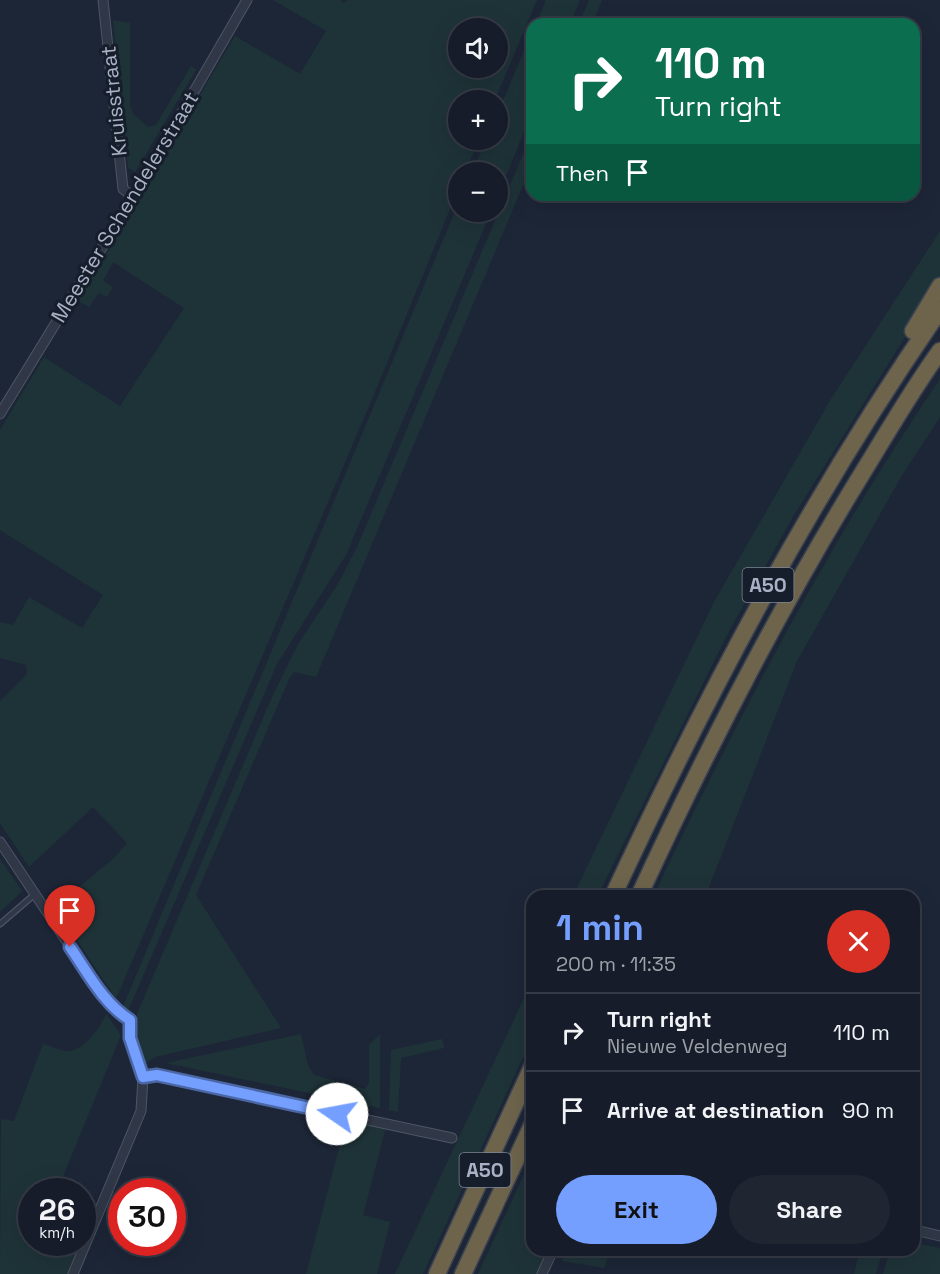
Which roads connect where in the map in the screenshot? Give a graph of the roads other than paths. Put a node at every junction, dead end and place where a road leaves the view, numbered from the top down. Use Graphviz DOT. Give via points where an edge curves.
graph roads {
  1 [pos="103,0"];
  2 [pos="247,0"];
  3 [pos="133,197"];
  4 [pos="940,286"];
  5 [pos="940,310"];
  6 [pos="937,356"];
  7 [pos="891,381"];
  8 [pos="0,414"];
  9 [pos="0,842"];
  10 [pos="616,890"];
  11 [pos="642,890"];
  12 [pos="35,894"];
  13 [pos="0,924"];
  14 [pos="143,1077"];
  15 [pos="526,1080"];
  16 [pos="452,1138"];
  17 [pos="526,1138"];
  18 [pos="920,1231"];
  19 [pos="940,1236"];
  20 [pos="550,1256"];
  21 [pos="73,1274"];
  22 [pos="437,1274"];
  23 [pos="463,1274"];
  24 [pos="542,1274"];
  1 -- 3 [label="street, Kruisstraat" via="123,189"];
  2 -- 3 [label="street, Meester Schendelerstraat"];
  3 -- 8 [label="street, Meester Schendelerstraat"];
  4 -- 7 [label="highway, A50" via="903,347"];
  5 -- 7 [label="highway, A50"];
  6 -- 11 [label="highway, A50" via="823,537 725,719"];
  7 -- 10 [label="highway, A50" via="767,587"];
  9 -- 12 [label="street"];
  12 -- 13 [label="lane"];
  12 -- 14 [label="street" via="106,1000 130,1020 130,1038"];
  14 -- 16 [label="street" via="157,1075"];
  14 -- 21 [label="street" via="141,1111"];
  15 -- 22 [label="highway, A50"];
  17 -- 23 [label="highway, A50"];
  18 -- 19 [label="street"];
  20 -- 24 [label="street"];
}
